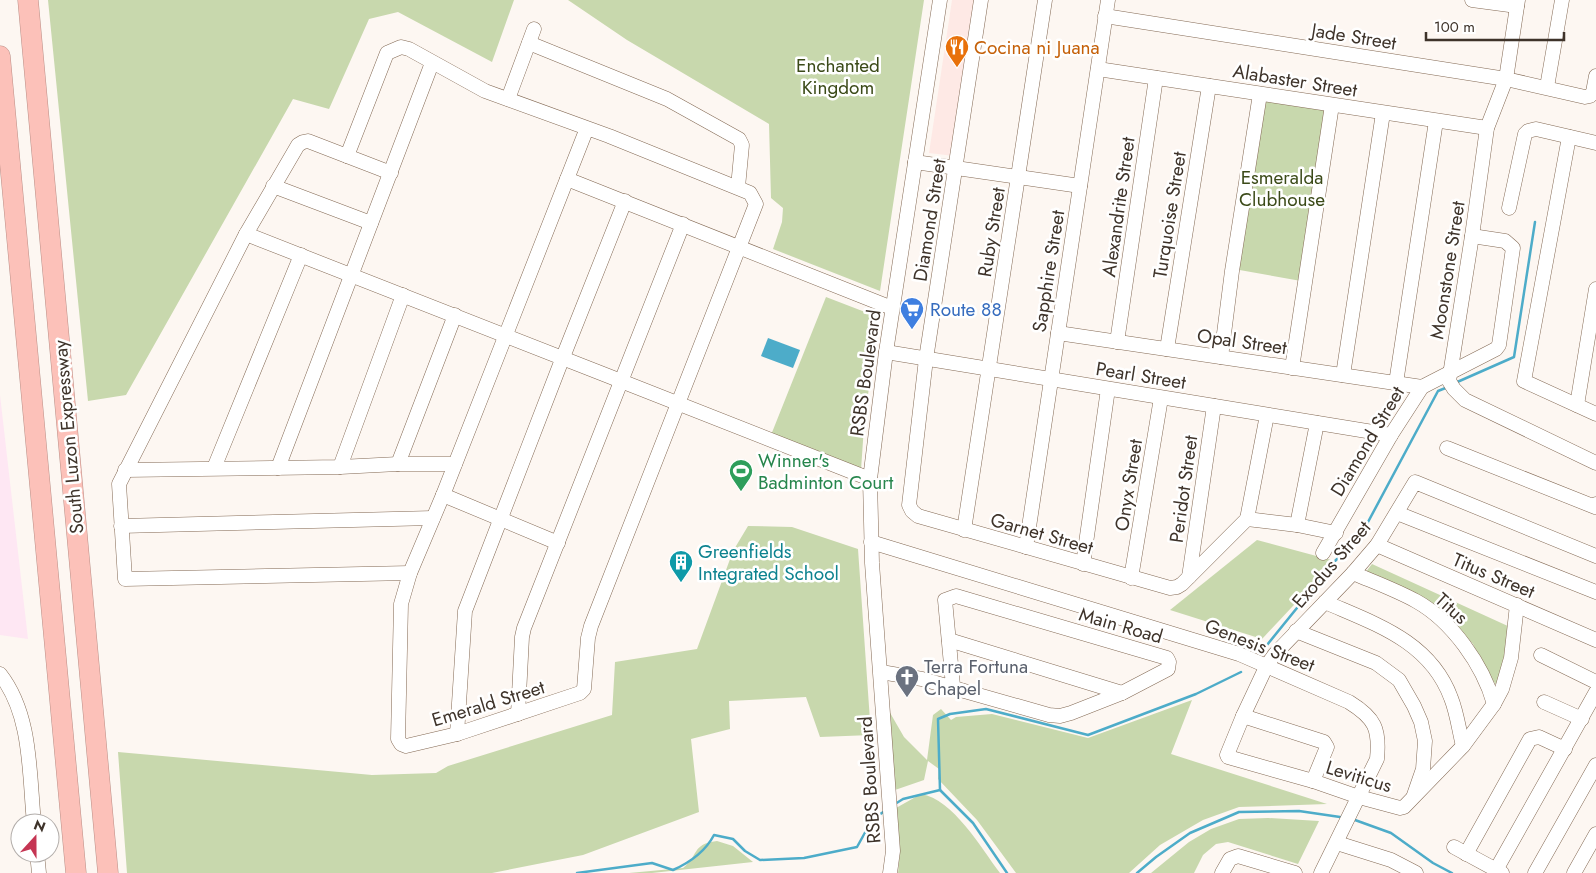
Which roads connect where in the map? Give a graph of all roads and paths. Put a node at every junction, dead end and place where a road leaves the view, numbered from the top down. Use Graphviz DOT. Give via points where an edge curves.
graph roads {
  1 [pos="28,0"];
  2 [pos="940,0"];
  3 [pos="981,0"];
  4 [pos="1045,0"];
  5 [pos="1108,0"];
  6 [pos="1476,0"];
  7 [pos="1562,0"];
  8 [pos="1517,3"];
  9 [pos="1106,16"];
  10 [pos="534,29"];
  11 [pos="529,43"];
  12 [pos="0,56"];
  13 [pos="432,63"];
  14 [pos="1098,69"];
  15 [pos="1596,76"];
  16 [pos="1156,78"];
  17 [pos="1506,79"];
  18 [pos="1209,86"];
  19 [pos="1547,87"];
  20 [pos="1260,94"];
  21 [pos="508,99"];
  22 [pos="1332,105"];
  23 [pos="1383,113"];
  24 [pos="1436,120"];
  25 [pos="587,128"];
  26 [pos="1487,128"];
  27 [pos="1569,137"];
  28 [pos="1596,143"];
  29 [pos="347,156"];
  30 [pos="915,162"];
  31 [pos="956,168"];
  32 [pos="391,173"];
  33 [pos="1018,177"];
  34 [pos="566,179"];
  35 [pos="273,186"];
  36 [pos="1080,186"];
  37 [pos="738,187"];
  38 [pos="625,201"];
  39 [pos="1509,208"];
  40 [pos="371,223"];
  41 [pos="683,224"];
  42 [pos="246,234"];
  43 [pos="1472,236"];
  44 [pos="740,246"];
  45 [pos="301,255"];
  46 [pos="351,273"];
  47 [pos="1596,289"];
  48 [pos="403,295"];
  49 [pos="892,308"];
  50 [pos="455,315"];
  51 [pos="1058,333"];
  52 [pos="506,335"];
  53 [pos="1117,342"];
  54 [pos="1167,349"];
  55 [pos="886,352"];
  56 [pos="563,357"];
  57 [pos="1221,357"];
  58 [pos="926,359"];
  59 [pos="1292,368"];
  60 [pos="989,369"];
  61 [pos="1451,372"];
  62 [pos="1344,375"];
  63 [pos="1051,380"];
  64 [pos="621,381"];
  65 [pos="1396,383"];
  66 [pos="1422,386"];
  67 [pos="1108,389"];
  68 [pos="1161,398"];
  69 [pos="678,404"];
  70 [pos="1577,405"];
  71 [pos="1214,406"];
  72 [pos="1596,414"];
  73 [pos="1267,415"];
  74 [pos="1317,423"];
  75 [pos="1391,435"];
  76 [pos="1447,448"];
  77 [pos="1596,463"];
  78 [pos="398,464"];
  79 [pos="454,464"];
  80 [pos="340,467"];
  81 [pos="214,468"];
  82 [pos="278,468"];
  83 [pos="125,470"];
  84 [pos="870,479"];
  85 [pos="443,495"];
  86 [pos="909,505"];
  87 [pos="1596,506"];
  88 [pos="1397,513"];
  89 [pos="433,518"];
  90 [pos="501,519"];
  91 [pos="1247,520"];
  92 [pos="1297,525"];
  93 [pos="121,526"];
  94 [pos="964,530"];
  95 [pos="1336,533"];
  96 [pos="871,542"];
  97 [pos="558,543"];
  98 [pos="1377,545"];
  99 [pos="1026,547"];
  100 [pos="1324,554"];
  101 [pos="1596,556"];
  102 [pos="1083,564"];
  103 [pos="410,573"];
  104 [pos="1353,573"];
  105 [pos="1189,577"];
  106 [pos="1132,578"];
  107 [pos="1596,592"];
  108 [pos="1325,602"];
  109 [pos="1517,605"];
  110 [pos="1296,631"];
  111 [pos="948,640"];
  112 [pos="1596,640"];
  113 [pos="1541,655"];
  114 [pos="1267,665"];
  115 [pos="881,672"];
  116 [pos="0,674"];
  117 [pos="1596,682"];
  118 [pos="952,686"];
  119 [pos="1122,692"];
  120 [pos="1596,692"];
  121 [pos="1544,702"];
  122 [pos="1494,704"];
  123 [pos="518,714"];
  124 [pos="1243,716"];
  125 [pos="1582,719"];
  126 [pos="457,734"];
  127 [pos="1463,746"];
  128 [pos="1565,748"];
  129 [pos="1596,764"];
  130 [pos="1313,781"];
  131 [pos="1359,797"];
  132 [pos="1413,800"];
  133 [pos="33,813"];
  134 [pos="1596,834"];
  135 [pos="1336,842"];
  136 [pos="1268,869"];
  137 [pos="1499,872"];
  138 [pos="76,873"];
  139 [pos="108,873"];
  140 [pos="890,873"];
  141 [pos="1222,873"];
  142 [pos="1295,873"];
  143 [pos="1321,873"];
  144 [pos="1416,873"];
  145 [pos="1535,873"];
  146 [pos="1574,873"];
  1 -- 139 [label="highway, South Luzon Expressway"];
  2 -- 30 [label="street, RSBS Boulevard"];
  3 -- 31 [label="street, Diamond Street"];
  4 -- 33 [label="street, Ruby Street"];
  5 -- 9 [label="street, Sapphire Street"];
  6 -- 8 [label="street"];
  7 -- 19 [label="street"];
  8 -- 17 [label="street, Moonstone Street"];
  9 -- 14 [label="street, Sapphire Street"];
  9 -- 17 [label="street, Jade Street"];
  10 -- 11 [label="street"];
  11 -- 21 [label="street"];
  11 -- 37 [label="street" via="668,99 739,139 742,145"];
  12 -- 138 [label="highway, South Luzon Expressway"];
  13 -- 21 [label="street" via="485,91"];
  13 -- 29 [label="street" via="400,46 387,54"];
  13 -- 32 [label="street"];
  14 -- 16 [label="street, Alabaster Street"];
  14 -- 36 [label="street, Sapphire Street"];
  15 -- 19 [label="street, Jade Street" via="1590,96"];
  16 -- 18 [label="street, Alabaster Street"];
  16 -- 53 [label="street, Alexandrite Street"];
  17 -- 19 [label="street, Jade Street"];
  17 -- 26 [label="street, Moonstone Street"];
  18 -- 20 [label="street, Alabaster Street"];
  18 -- 54 [label="street, Turquoise Street"];
  20 -- 22 [label="street, Alabaster Street"];
  20 -- 57 [label="street"];
  21 -- 25 [label="street"];
  22 -- 23 [label="street, Alabaster Street"];
  22 -- 59 [label="street"];
  23 -- 24 [label="street, Alabaster Street"];
  23 -- 62 [label="street"];
  24 -- 26 [label="street, Alabaster Street"];
  24 -- 65 [label="street"];
  25 -- 34 [label="street"];
  25 -- 37 [label="street"];
  26 -- 43 [label="street, Moonstone Street"];
  27 -- 28 [label="street"];
  27 -- 39 [label="street" via="1536,129 1525,134"];
  27 -- 70 [label="street" via="1524,381"];
  29 -- 32 [label="street"];
  29 -- 35 [label="street" via="303,142"];
  30 -- 31 [label="street"];
  30 -- 49 [label="street, RSBS Boulevard"];
  31 -- 33 [label="street"];
  31 -- 58 [label="street, Diamond Street"];
  32 -- 40 [label="street"];
  33 -- 36 [label="street"];
  33 -- 60 [label="street, Ruby Street"];
  34 -- 38 [label="street"];
  34 -- 52 [label="street"];
  35 -- 40 [label="street"];
  35 -- 42 [label="street"];
  36 -- 51 [label="street, Sapphire Street"];
  37 -- 44 [label="street" via="750,193 756,204"];
  38 -- 41 [label="street"];
  38 -- 56 [label="street"];
  40 -- 46 [label="street"];
  41 -- 44 [label="street"];
  41 -- 64 [label="street"];
  42 -- 45 [label="street"];
  42 -- 83 [label="street"];
  43 -- 61 [label="street, Moonstone Street"];
  43 -- 61 [label="street, Diamond Street" via="1505,241 1513,248 1500,340 1496,349"];
  44 -- 49 [label="street"];
  44 -- 69 [label="street"];
  45 -- 46 [label="street"];
  45 -- 81 [label="street"];
  46 -- 48 [label="street"];
  46 -- 82 [label="street"];
  47 -- 70 [label="street"];
  48 -- 50 [label="street"];
  48 -- 80 [label="street"];
  49 -- 55 [label="street, RSBS Boulevard"];
  50 -- 52 [label="street"];
  50 -- 78 [label="street"];
  51 -- 53 [label="street, Opal Street"];
  51 -- 63 [label="street, Sapphire Street"];
  52 -- 56 [label="street"];
  52 -- 79 [label="street"];
  53 -- 54 [label="street, Opal Street"];
  54 -- 57 [label="street, Opal Street"];
  55 -- 58 [label="street, Pearl Street"];
  55 -- 84 [label="street, RSBS Boulevard"];
  56 -- 64 [label="street"];
  56 -- 90 [label="street"];
  57 -- 59 [label="street, Opal Street"];
  58 -- 60 [label="street, Pearl Street"];
  58 -- 86 [label="street, Diamond Street"];
  59 -- 62 [label="street, Opal Street"];
  60 -- 63 [label="street, Pearl Street"];
  60 -- 94 [label="street, Ruby Street"];
  61 -- 66 [label="street, Diamond Street"];
  61 -- 77 [label="street, Moonstone Street" via="1449,381 1465,400"];
  62 -- 65 [label="street, Opal Street"];
  63 -- 67 [label="street, Pearl Street"];
  63 -- 99 [label="street, Sapphire Street"];
  64 -- 69 [label="street"];
  64 -- 97 [label="street"];
  65 -- 66 [label="street, Opal Street"];
  66 -- 75 [label="street, Diamond Street"];
  67 -- 68 [label="street, Pearl Street"];
  67 -- 102 [label="street"];
  68 -- 71 [label="street, Pearl Street"];
  68 -- 106 [label="street, Onyx Street"];
  69 -- 84 [label="street"];
  69 -- 123 [label="street, Emerald Street" via="591,626 584,689"];
  70 -- 72 [label="street"];
  71 -- 73 [label="street, Pearl Street"];
  71 -- 105 [label="street, Peridot Street"];
  73 -- 74 [label="street, Pearl Street"];
  73 -- 91 [label="street"];
  74 -- 75 [label="street, Pearl Street"];
  74 -- 92 [label="street"];
  75 -- 95 [label="street, Diamond Street"];
  76 -- 87 [label="street"];
  78 -- 79 [label="street"];
  78 -- 80 [label="street"];
  79 -- 85 [label="street"];
  80 -- 82 [label="street"];
  81 -- 82 [label="street"];
  81 -- 83 [label="street"];
  83 -- 93 [label="street" via="119,484"];
  84 -- 96 [label="street, RSBS Boulevard"];
  85 -- 89 [label="street"];
  85 -- 90 [label="street"];
  86 -- 94 [label="street, Garnet Street" via="918,516"];
  88 -- 98 [label="street, Exodus Street"];
  88 -- 101 [label="street, Exodus Street" via="1415,482"];
  88 -- 107 [label="street"];
  89 -- 93 [label="street"];
  89 -- 103 [label="street"];
  90 -- 97 [label="street"];
  90 -- 126 [label="street" via="464,618"];
  91 -- 92 [label="street"];
  91 -- 105 [label="street"];
  92 -- 95 [label="street"];
  93 -- 103 [label="street" via="125,579"];
  94 -- 99 [label="street, Garnet Street"];
  95 -- 100 [label="street, Diamond Street"];
  96 -- 114 [label="street, Genesis Street" via="950,559 968,570"];
  96 -- 115 [label="street, RSBS Boulevard"];
  97 -- 123 [label="street" via="524,628"];
  98 -- 104 [label="street, Exodus Street"];
  98 -- 109 [label="street, Titus Street"];
  99 -- 102 [label="street, Garnet Street"];
  102 -- 106 [label="street, Garnet Street"];
  103 -- 126 [label="street, Emerald Street" via="401,604 398,739 406,746"];
  104 -- 108 [label="street, Exodus Street"];
  104 -- 122 [label="street, Titus" via="1417,602 1437,616 1458,637 1480,668"];
  105 -- 106 [label="street, Garnet Street" via="1177,587 1170,588"];
  108 -- 110 [label="street, Exodus Street"];
  108 -- 127 [label="street" via="1389,630 1426,658 1438,671 1452,699"];
  109 -- 112 [label="street, Titus Street"];
  109 -- 122 [label="street, Leviticus" via="1511,658"];
  110 -- 114 [label="street, Exodus Street"];
  110 -- 132 [label="street" via="1376,664 1399,680 1421,722 1426,742"];
  111 -- 118 [label="street, Main Road"];
  111 -- 119 [label="street"];
  111 -- 119 [label="street, Main Road" via="945,600 956,596 1167,658 1168,669"];
  113 -- 117 [label="street"];
  114 -- 124 [label="street, Leviticus"];
  114 -- 131 [label="street, Genesis Street" via="1349,702 1365,711 1376,726 1379,742 1377,759"];
  115 -- 118 [label="street, Main Road"];
  115 -- 140 [label="street, RSBS Boulevard" via="892,824"];
  116 -- 133 [label="street" via="12,691 25,727"];
  118 -- 119 [label="street, Main Road" via="1060,716"];
  120 -- 125 [label="street"];
  121 -- 125 [label="street"];
  122 -- 127 [label="street, Leviticus"];
  123 -- 126 [label="street, Emerald Street"];
  124 -- 130 [label="street" via="1324,742 1327,747"];
  124 -- 130 [label="street, Leviticus" via="1227,751 1228,758"];
  125 -- 128 [label="street"];
  127 -- 132 [label="street, Leviticus"];
  128 -- 137 [label="street"];
  128 -- 137 [label="street" via="1539,737 1530,739 1460,850"];
  129 -- 145 [label="street"];
  130 -- 131 [label="street, Leviticus"];
  131 -- 132 [label="street, Leviticus" via="1400,808"];
  131 -- 135 [label="street, Genesis Street"];
  134 -- 146 [label="street"];
  135 -- 143 [label="street, Genesis Street"];
  135 -- 144 [label="street" via="1391,860"];
  136 -- 141 [label="street" via="1244,857 1234,857 1227,862"];
  136 -- 142 [label="street"];
}
